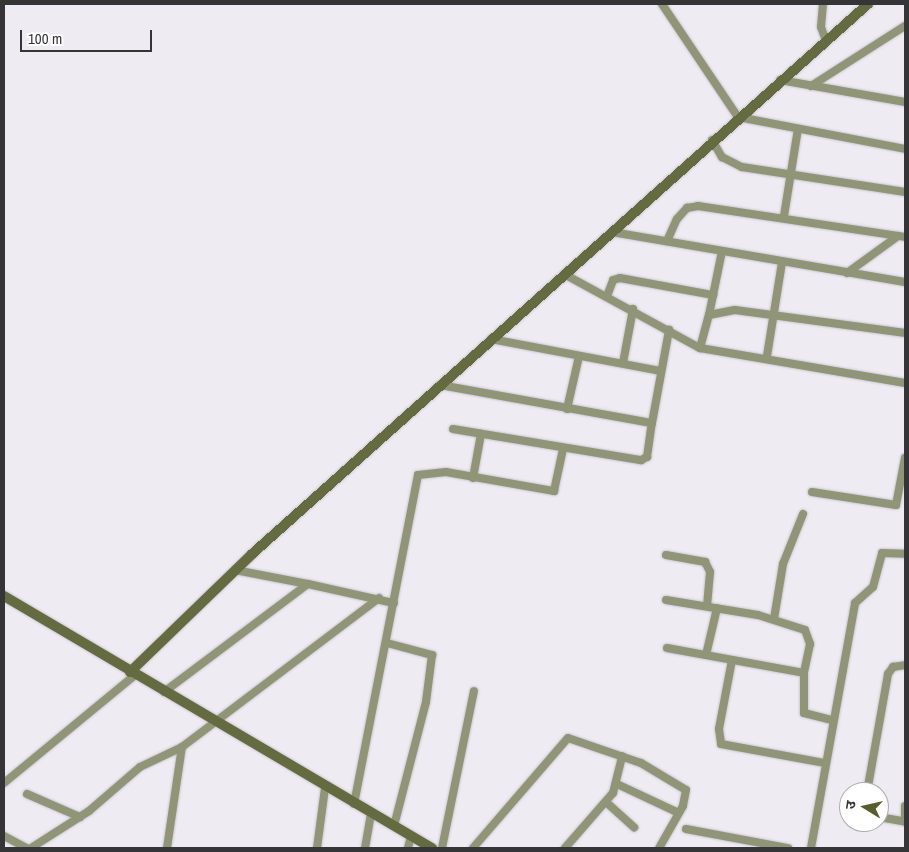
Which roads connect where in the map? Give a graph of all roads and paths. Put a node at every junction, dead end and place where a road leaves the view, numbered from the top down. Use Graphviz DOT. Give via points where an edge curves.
graph roads {
  1 [pos="662,4"];
  2 [pos="823,4"];
  3 [pos="868,4"];
  4 [pos="905,26"];
  5 [pos="826,41"];
  6 [pos="780,80"];
  7 [pos="811,86"];
  8 [pos="905,102"];
  9 [pos="738,117"];
  10 [pos="798,129"];
  11 [pos="712,140"];
  12 [pos="905,149"];
  13 [pos="791,174"];
  14 [pos="905,192"];
  15 [pos="784,216"];
  16 [pos="612,232"];
  17 [pos="902,236"];
  18 [pos="667,241"];
  19 [pos="722,251"];
  20 [pos="782,262"];
  21 [pos="847,273"];
  22 [pos="564,274"];
  23 [pos="905,282"];
  24 [pos="713,295"];
  25 [pos="607,296"];
  26 [pos="633,309"];
  27 [pos="772,312"];
  28 [pos="709,315"];
  29 [pos="669,330"];
  30 [pos="905,333"];
  31 [pos="490,339"];
  32 [pos="700,348"];
  33 [pos="579,356"];
  34 [pos="767,356"];
  35 [pos="623,364"];
  36 [pos="660,371"];
  37 [pos="905,383"];
  38 [pos="440,385"];
  39 [pos="567,409"];
  40 [pos="652,423"];
  41 [pos="453,429"];
  42 [pos="481,434"];
  43 [pos="563,449"];
  44 [pos="905,458"];
  45 [pos="473,478"];
  46 [pos="812,492"];
  47 [pos="896,505"];
  48 [pos="905,507"];
  49 [pos="803,514"];
  50 [pos="905,554"];
  51 [pos="666,555"];
  52 [pos="235,570"];
  53 [pos="308,584"];
  54 [pos="4,596"];
  55 [pos="379,598"];
  56 [pos="666,600"];
  57 [pos="394,603"];
  58 [pos="707,606"];
  59 [pos="717,608"];
  60 [pos="774,619"];
  61 [pos="386,643"];
  62 [pos="667,648"];
  63 [pos="706,656"];
  64 [pos="732,660"];
  65 [pos="905,664"];
  66 [pos="131,672"];
  67 [pos="804,673"];
  68 [pos="474,691"];
  69 [pos="164,692"];
  70 [pos="214,720"];
  71 [pos="833,720"];
  72 [pos="182,747"];
  73 [pos="622,756"];
  74 [pos="826,763"];
  75 [pos="869,782"];
  76 [pos="4,783"];
  77 [pos="617,784"];
  78 [pos="325,788"];
  79 [pos="27,794"];
  80 [pos="606,802"];
  81 [pos="354,804"];
  82 [pos="905,806"];
  83 [pos="371,813"];
  84 [pos="679,813"];
  85 [pos="80,817"];
  86 [pos="889,819"];
  87 [pos="904,821"];
  88 [pos="394,826"];
  89 [pos="634,827"];
  90 [pos="686,830"];
  91 [pos="4,836"];
  92 [pos="411,836"];
  93 [pos="27,848"];
  94 [pos="31,848"];
  95 [pos="167,848"];
  96 [pos="317,848"];
  97 [pos="365,848"];
  98 [pos="408,848"];
  99 [pos="432,848"];
  100 [pos="442,848"];
  101 [pos="473,848"];
  102 [pos="565,848"];
  103 [pos="659,848"];
  104 [pos="788,848"];
  105 [pos="810,848"];
  1 -- 9 [label="street"];
  2 -- 5 [label="street" via="821,27"];
  3 -- 5 [label="street"];
  4 -- 7 [label="street"];
  5 -- 6 [label="street"];
  6 -- 7 [label="street"];
  6 -- 9 [label="street"];
  7 -- 8 [label="street"];
  9 -- 10 [label="street"];
  9 -- 11 [label="street"];
  10 -- 12 [label="street"];
  10 -- 13 [label="street"];
  11 -- 13 [label="street" via="732,164"];
  11 -- 16 [label="street"];
  13 -- 14 [label="street"];
  13 -- 15 [label="street"];
  15 -- 17 [label="street"];
  15 -- 18 [label="street" via="711,206 687,208"];
  16 -- 18 [label="street"];
  16 -- 22 [label="street"];
  17 -- 21 [label="street"];
  18 -- 19 [label="street"];
  19 -- 20 [label="street"];
  19 -- 24 [label="street"];
  20 -- 21 [label="street"];
  20 -- 27 [label="street"];
  21 -- 23 [label="street"];
  22 -- 25 [label="street"];
  22 -- 31 [label="street"];
  24 -- 25 [label="street" via="620,278 613,280"];
  24 -- 28 [label="street"];
  25 -- 26 [label="street"];
  26 -- 29 [label="street"];
  26 -- 35 [label="street"];
  27 -- 28 [label="street" via="735,310"];
  27 -- 30 [label="street"];
  27 -- 34 [label="street"];
  28 -- 32 [label="street"];
  29 -- 32 [label="street"];
  29 -- 36 [label="street"];
  31 -- 33 [label="street"];
  31 -- 38 [label="street"];
  32 -- 34 [label="street"];
  33 -- 35 [label="street"];
  33 -- 39 [label="street"];
  34 -- 37 [label="street"];
  35 -- 36 [label="street"];
  36 -- 40 [label="street"];
  38 -- 39 [label="street"];
  38 -- 52 [label="street"];
  39 -- 40 [label="street"];
  40 -- 43 [label="street" via="645,459"];
  41 -- 42 [label="street"];
  42 -- 43 [label="street"];
  42 -- 45 [label="street"];
  43 -- 45 [label="street" via="554,491"];
  44 -- 47 [label="street"];
  45 -- 57 [label="street" via="432,470 418,475 412,487"];
  46 -- 47 [label="street"];
  47 -- 48 [label="street"];
  49 -- 60 [label="street" via="783,564"];
  50 -- 71 [label="street" via="882,553 873,587 854,603"];
  51 -- 58 [label="street" via="705,562 710,572"];
  52 -- 53 [label="street"];
  52 -- 66 [label="street"];
  53 -- 55 [label="street"];
  53 -- 69 [label="street"];
  54 -- 66 [label="street"];
  55 -- 57 [label="street"];
  55 -- 70 [label="street"];
  56 -- 58 [label="street"];
  57 -- 61 [label="street"];
  58 -- 59 [label="street"];
  59 -- 60 [label="street"];
  59 -- 63 [label="street"];
  60 -- 67 [label="street" via="792,624 809,636"];
  61 -- 81 [label="street"];
  61 -- 88 [label="street" via="432,655 426,702"];
  62 -- 63 [label="street"];
  63 -- 64 [label="street"];
  64 -- 67 [label="street"];
  64 -- 74 [label="street" via="719,729 721,744"];
  65 -- 75 [label="street" via="893,667 888,674"];
  66 -- 69 [label="street"];
  66 -- 76 [label="street"];
  67 -- 71 [label="street" via="804,713"];
  68 -- 100 [label="street"];
  69 -- 70 [label="street"];
  70 -- 72 [label="street"];
  70 -- 78 [label="street"];
  71 -- 74 [label="street"];
  72 -- 85 [label="street" via="140,766"];
  72 -- 95 [label="street"];
  73 -- 77 [label="street"];
  73 -- 84 [label="street" via="680,784 686,797"];
  73 -- 101 [label="street" via="576,738 563,739"];
  74 -- 105 [label="street"];
  77 -- 80 [label="street"];
  77 -- 84 [label="street"];
  78 -- 81 [label="street"];
  78 -- 96 [label="street"];
  79 -- 85 [label="street"];
  80 -- 89 [label="street"];
  80 -- 102 [label="street"];
  81 -- 83 [label="street"];
  82 -- 87 [label="street"];
  83 -- 88 [label="street"];
  83 -- 97 [label="street"];
  84 -- 103 [label="street"];
  85 -- 94 [label="street"];
  86 -- 87 [label="street"];
  88 -- 92 [label="street"];
  90 -- 104 [label="street"];
  91 -- 93 [label="street"];
  92 -- 98 [label="street"];
  92 -- 99 [label="street"];
}
